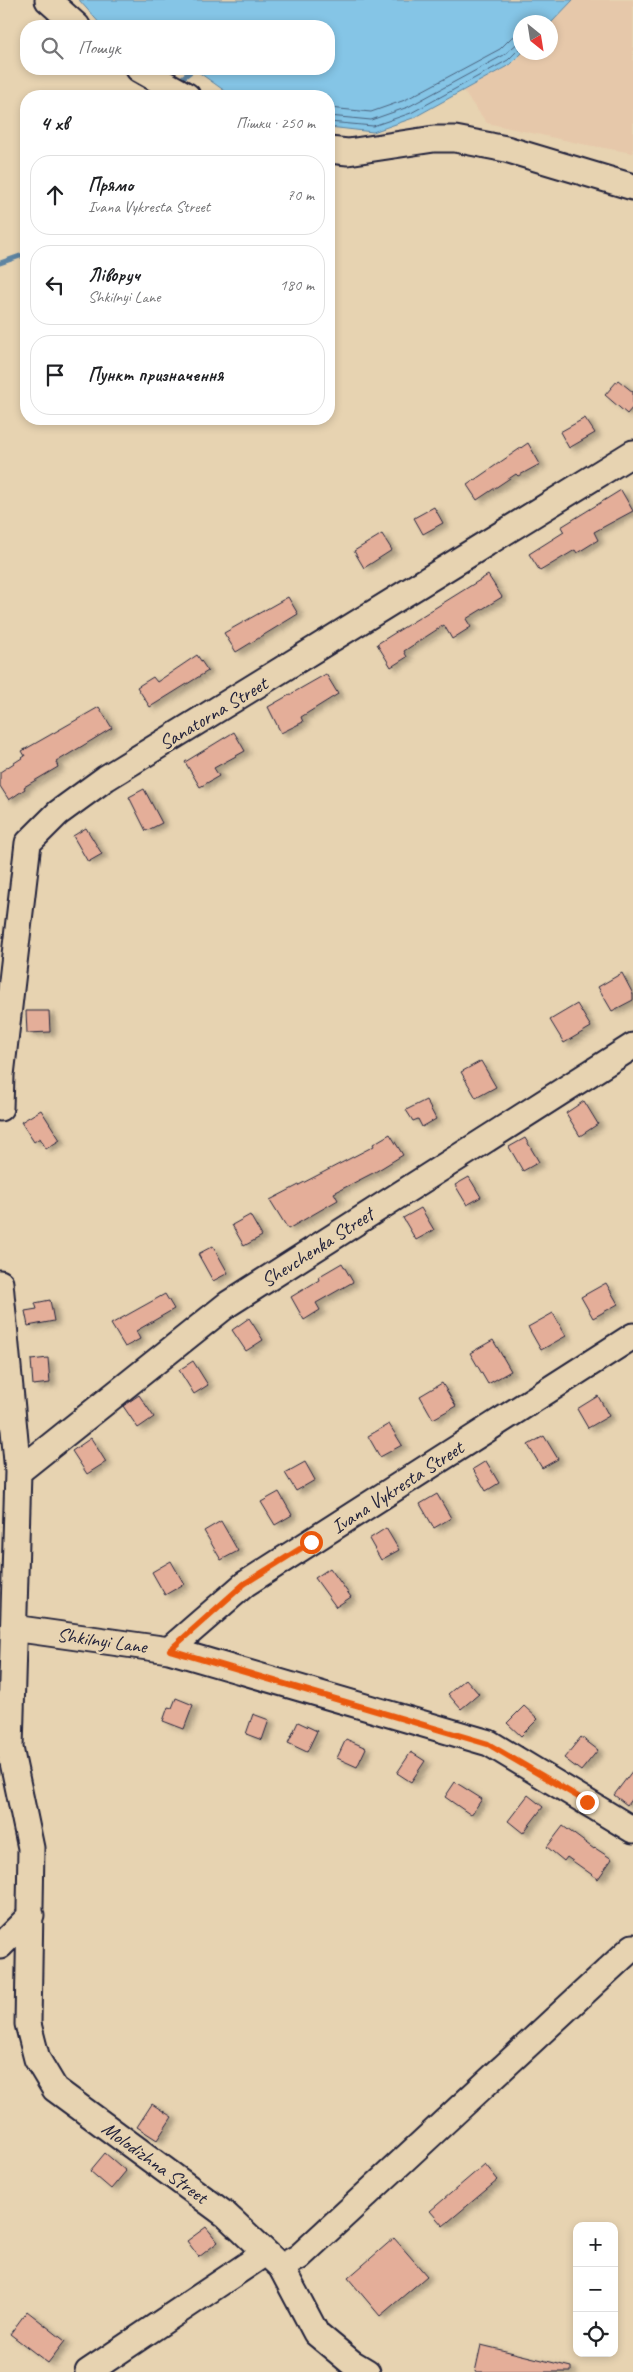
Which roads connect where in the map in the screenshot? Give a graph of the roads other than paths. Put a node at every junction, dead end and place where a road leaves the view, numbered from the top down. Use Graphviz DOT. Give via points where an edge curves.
graph roads {
  1 [pos="48,0"];
  2 [pos="70,20"];
  3 [pos="150,75"];
  4 [pos="176,90"];
  5 [pos="335,151"];
  6 [pos="633,187"];
  7 [pos="633,453"];
  8 [pos="633,1046"];
  9 [pos="0,1108"];
  10 [pos="0,1284"];
  11 [pos="631,1342"];
  12 [pos="18,1472"];
  13 [pos="13,1628"];
  14 [pos="170,1650"];
  15 [pos="6,1677"];
  16 [pos="633,1830"];
  17 [pos="31,1915"];
  18 [pos="0,1946"];
  19 [pos="633,1947"];
  20 [pos="273,2260"];
  21 [pos="335,2349"];
  22 [pos="88,2372"];
  23 [pos="344,2372"];
  24 [pos="367,2372"];
  1 -- 2 [label="street"];
  3 -- 4 [label="street"];
  5 -- 6 [label="street" via="348,152 434,139 455,139 506,149"];
  7 -- 9 [label="street, Sanatorna Street" via="106,778 58,814 28,843"];
  8 -- 12 [label="street, Shevchenka Street" via="228,1304"];
  10 -- 12 [label="street"];
  11 -- 14 [label="street, Ivana Vykresta Street" via="244,1584"];
  12 -- 13 [label="street"];
  13 -- 14 [label="street, Shkilnyi Lane"];
  13 -- 15 [label="street"];
  14 -- 16 [label="street, Shkilnyi Lane" via="488,1744"];
  15 -- 17 [label="street" via="10,1748 31,1848"];
  17 -- 18 [label="street"];
  17 -- 20 [label="street, Molodizhna Street" via="28,2024 37,2059 55,2089 226,2214"];
  19 -- 20 [label="street" via="300,2257"];
  20 -- 21 [label="street, Molodizhna Street" via="316,2332"];
  20 -- 22 [label="street"];
  21 -- 23 [label="street"];
  21 -- 24 [label="street, Molodizhna Street"];
}
